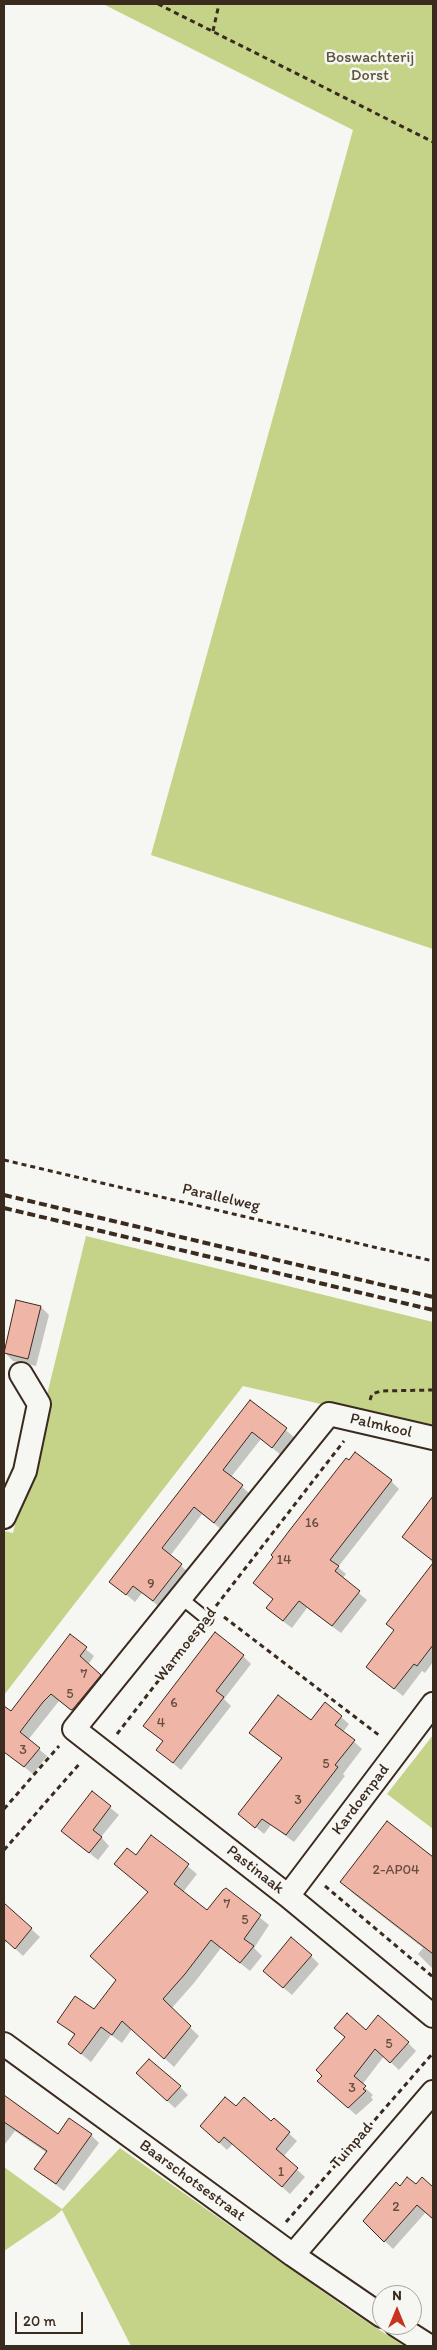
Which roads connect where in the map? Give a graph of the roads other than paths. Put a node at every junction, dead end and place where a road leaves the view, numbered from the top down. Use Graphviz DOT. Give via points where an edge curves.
graph roads {
  1 [pos="21,1374"];
  2 [pos="329,1414"];
  3 [pos="433,1438"];
  4 [pos="4,1517"];
  5 [pos="181,1598"];
  6 [pos="207,1618"];
  7 [pos="433,1704"];
  8 [pos="74,1728"];
  9 [pos="288,1896"];
  10 [pos="433,2016"];
  11 [pos="4,2044"];
  12 [pos="433,2092"];
  13 [pos="293,2255"];
  14 [pos="372,2309"];
  15 [pos="412,2335"];
  16 [pos="429,2346"];
  1 -- 4 [label="street" via="39,1404 25,1471"];
  2 -- 3 [label="street, Palmkool"];
  2 -- 5 [label="street, Warmoespad"];
  5 -- 6 [label="lane"];
  5 -- 8 [label="street, Warmoespad"];
  7 -- 9 [label="street, Kardoenpad"];
  8 -- 9 [label="street, Pastinaak"];
  9 -- 10 [label="street, Pastinaak"];
  11 -- 13 [label="street, Baarschotsestraat"];
  12 -- 13 [label="street, Tuinpad"];
  13 -- 14 [label="street, Baarschotsestraat"];
  15 -- 16 [label="street"];
}
